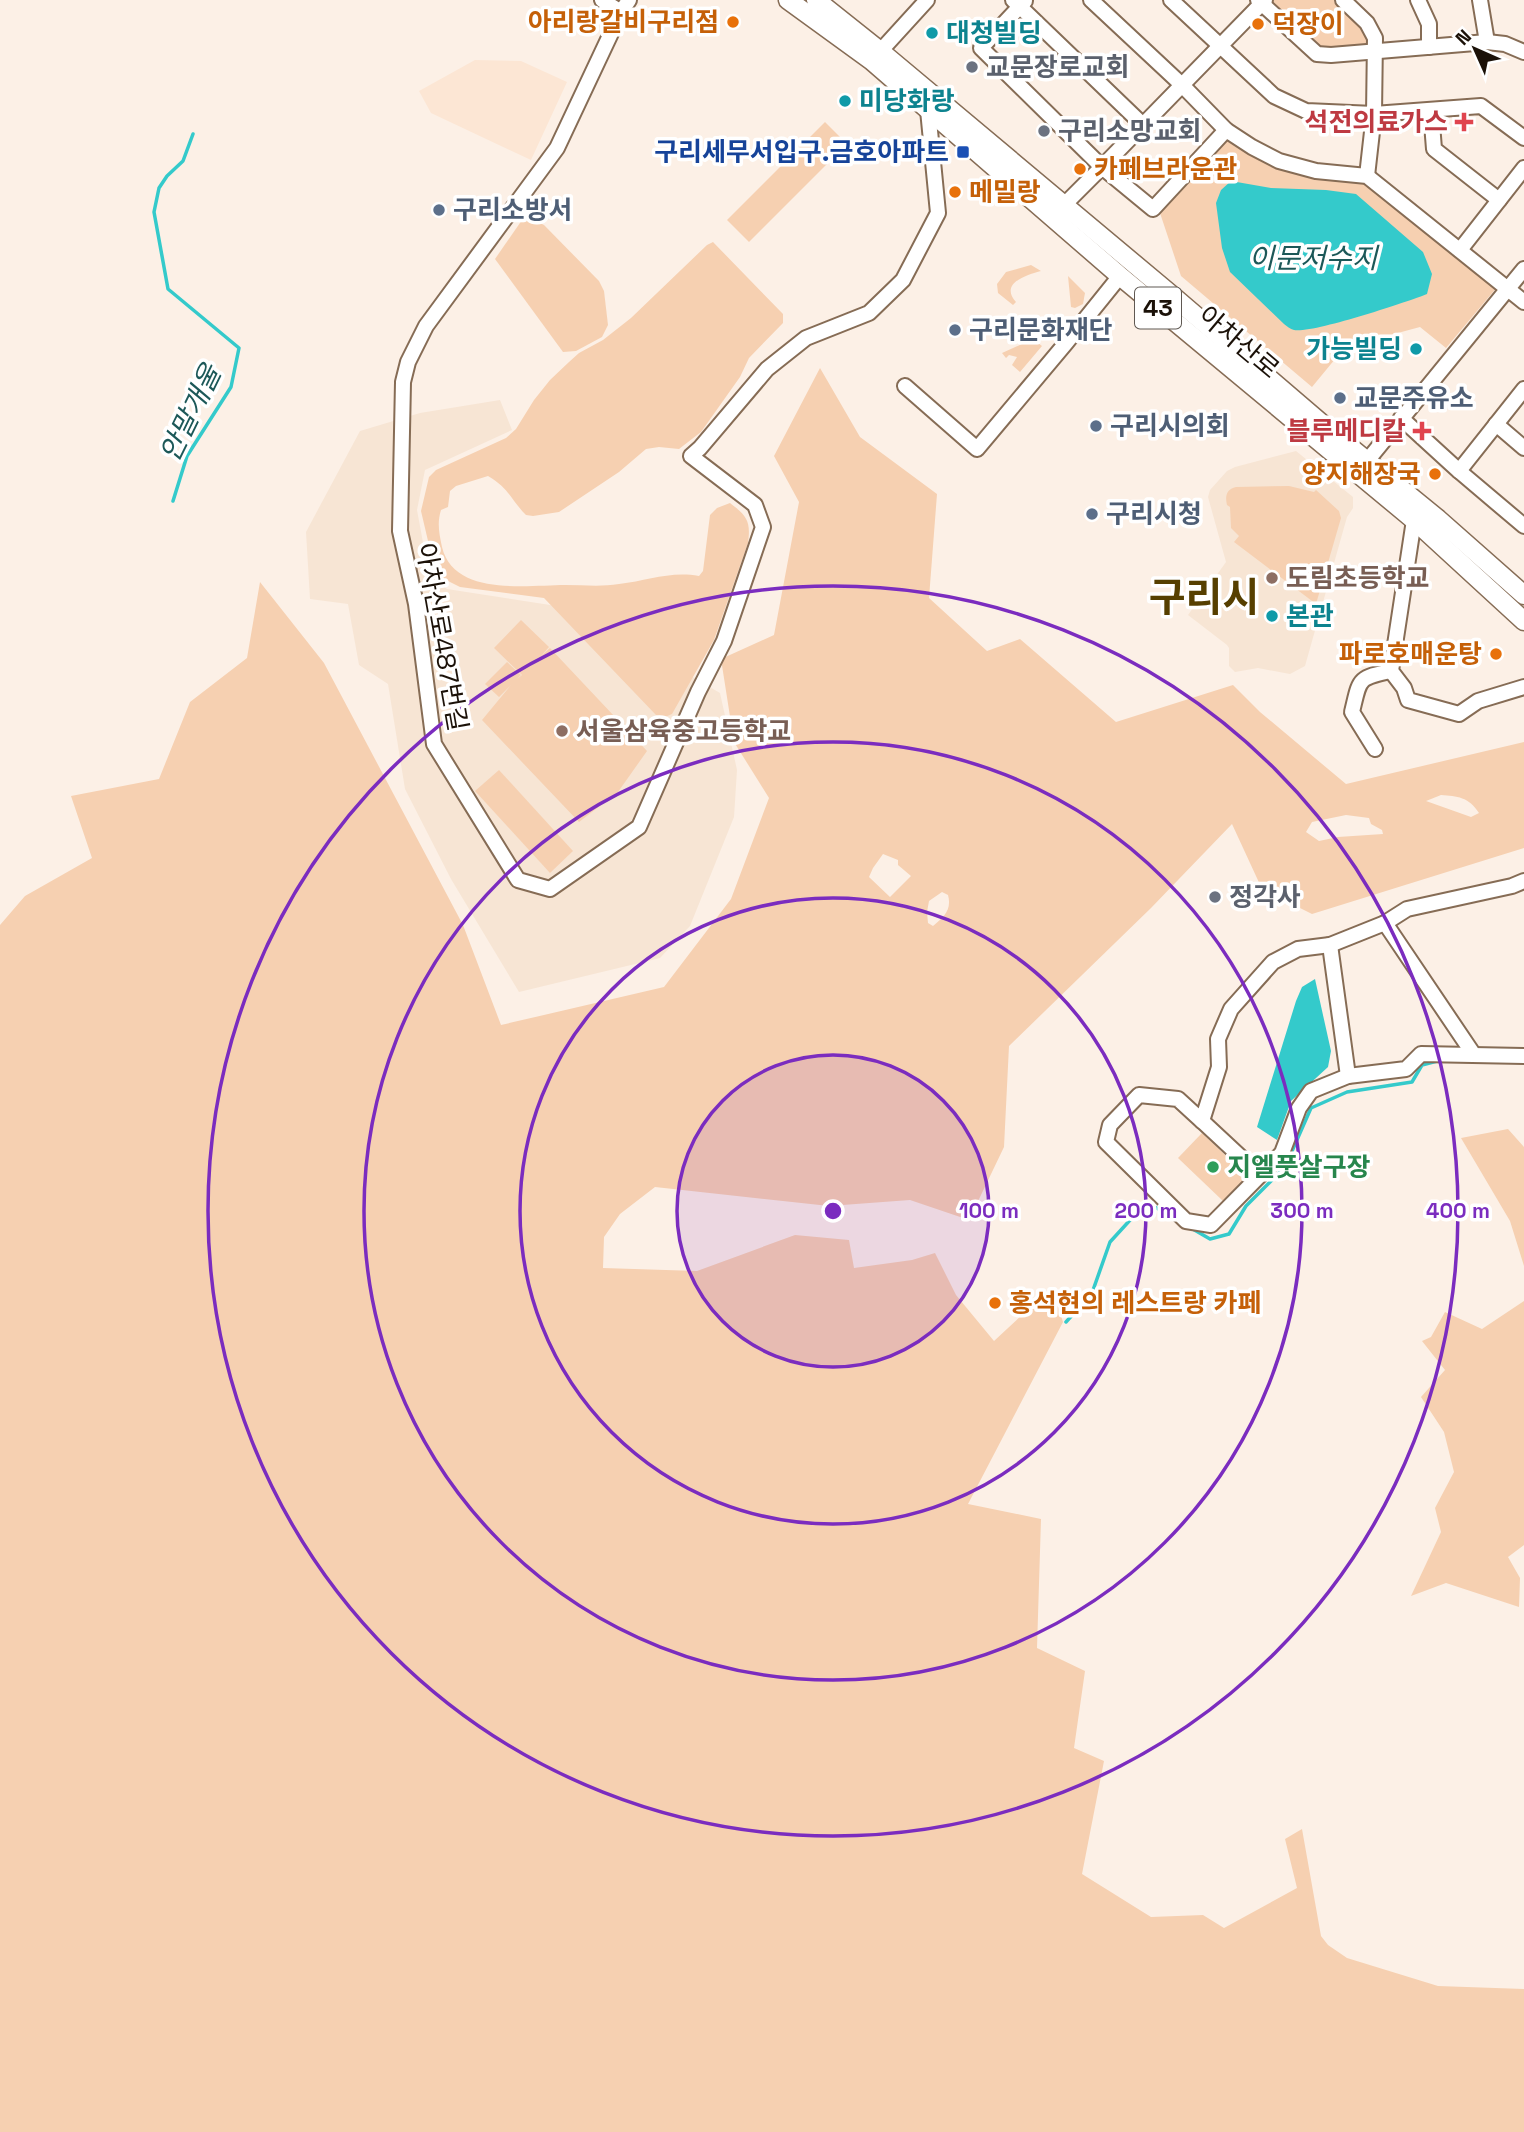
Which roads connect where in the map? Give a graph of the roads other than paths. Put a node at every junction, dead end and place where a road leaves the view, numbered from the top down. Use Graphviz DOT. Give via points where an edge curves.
graph roads {
  1 [pos="602,0"];
  2 [pos="788,0"];
  3 [pos="816,0"];
  4 [pos="927,0"];
  5 [pos="1091,0"];
  6 [pos="1171,0"];
  7 [pos="1343,0"];
  8 [pos="1418,0"];
  9 [pos="1480,0"];
  10 [pos="1261,1"];
  11 [pos="1020,2"];
  12 [pos="625,6"];
  13 [pos="1487,42"];
  14 [pos="1220,46"];
  15 [pos="1429,47"];
  16 [pos="1375,50"];
  17 [pos="1524,52"];
  18 [pos="876,56"];
  19 [pos="1182,85"];
  20 [pos="928,110"];
  21 [pos="1431,111"];
  22 [pos="1374,114"];
  23 [pos="1143,125"];
  24 [pos="1226,130"];
  25 [pos="1524,138"];
  26 [pos="1102,167"];
  27 [pos="1524,168"];
  28 [pos="1367,176"];
  29 [pos="1499,200"];
  30 [pos="1064,205"];
  31 [pos="1460,250"];
  32 [pos="1524,269"];
  33 [pos="1120,276"];
  34 [pos="1508,288"];
  35 [pos="1524,302"];
  36 [pos="905,386"];
  37 [pos="1524,389"];
  38 [pos="1401,418"];
  39 [pos="1496,424"];
  40 [pos="1524,448"];
  41 [pos="1367,461"];
  42 [pos="1459,471"];
  43 [pos="1414,520"];
  44 [pos="1524,526"];
  45 [pos="1524,595"];
  46 [pos="1524,621"];
  47 [pos="1391,671"];
  48 [pos="1524,687"];
  49 [pos="1375,749"];
  50 [pos="1524,881"];
  51 [pos="1385,923"];
  52 [pos="1330,945"];
  53 [pos="1475,1055"];
  54 [pos="1524,1056"];
  55 [pos="1348,1076"];
  56 [pos="1202,1121"];
  57 [pos="1260,1175"];
  1 -- 12 [label="street"];
  2 -- 18 [label="main road, 아차산로 / 43"];
  3 -- 18 [label="main road, 아차산로 / 43"];
  4 -- 18 [label="street"];
  5 -- 19 [label="street"];
  6 -- 14 [label="street"];
  7 -- 16 [label="street" via="1367,23"];
  8 -- 15 [label="street" via="1429,24"];
  9 -- 13 [label="street"];
  10 -- 14 [label="street"];
  10 -- 16 [label="street" via="1317,54"];
  11 -- 23 [label="street"];
  11 -- 26 [label="street" via="981,48"];
  12 -- 20 [label="street, 아차산로487번길" via="557,148 426,326 403,382 400,531 416,604 434,744 518,880 550,889 639,827 724,641 763,527 755,505 691,456 767,369 806,338 869,313 903,280 938,213"];
  13 -- 15 [label="street"];
  13 -- 17 [label="street"];
  14 -- 19 [label="street"];
  14 -- 22 [label="street" via="1274,96 1306,111"];
  15 -- 16 [label="street"];
  16 -- 22 [label="street"];
  18 -- 20 [label="main road, 아차산로 / 43"];
  18 -- 30 [label="main road, 아차산로 / 43"];
  19 -- 23 [label="street"];
  19 -- 24 [label="street"];
  20 -- 33 [label="main road, 아차산로 / 43"];
  21 -- 22 [label="street"];
  21 -- 25 [label="street" via="1480,106"];
  21 -- 29 [label="street" via="1434,149"];
  22 -- 28 [label="street"];
  23 -- 26 [label="street"];
  24 -- 26 [label="street" via="1153,209"];
  24 -- 28 [label="street" via="1279,161 1316,171"];
  26 -- 30 [label="street"];
  27 -- 29 [label="street"];
  28 -- 31 [label="street"];
  29 -- 31 [label="street"];
  30 -- 41 [label="main road, 아차산로 / 43"];
  31 -- 34 [label="street"];
  32 -- 34 [label="street"];
  33 -- 36 [label="street" via="977,449"];
  33 -- 43 [label="main road, 아차산로 / 43"];
  34 -- 35 [label="street"];
  34 -- 38 [label="street"];
  37 -- 39 [label="street"];
  38 -- 41 [label="street"];
  38 -- 42 [label="street"];
  39 -- 40 [label="street"];
  39 -- 42 [label="street"];
  41 -- 45 [label="main road, 아차산로 / 43"];
  42 -- 44 [label="street"];
  43 -- 46 [label="main road, 아차산로 / 43"];
  43 -- 47 [label="street"];
  47 -- 48 [label="street" via="1408,700 1459,714 1478,701"];
  47 -- 49 [label="street" via="1368,676 1359,684 1352,712"];
  50 -- 51 [label="street" via="1407,909"];
  51 -- 52 [label="street"];
  51 -- 53 [label="street"];
  52 -- 55 [label="street"];
  52 -- 56 [label="street" via="1298,948 1273,962 1231,1009 1218,1040 1219,1067"];
  53 -- 54 [label="street"];
  53 -- 55 [label="street" via="1421,1054 1406,1069"];
  55 -- 57 [label="street" via="1311,1091 1299,1108 1282,1153"];
  56 -- 57 [label="street"];
  56 -- 57 [label="street" via="1178,1099 1139,1095 1110,1125 1106,1142 1186,1221 1211,1225"];
}
